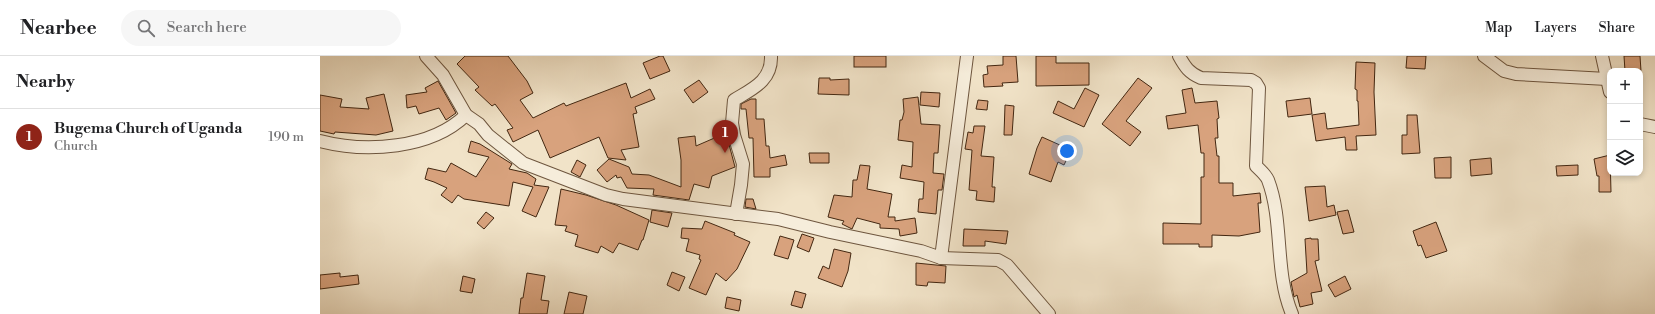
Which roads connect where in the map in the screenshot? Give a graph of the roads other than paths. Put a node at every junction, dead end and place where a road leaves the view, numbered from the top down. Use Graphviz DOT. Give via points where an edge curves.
graph roads {
  1 [pos="426,56"];
  2 [pos="771,56"];
  3 [pos="967,56"];
  4 [pos="1179,56"];
  5 [pos="1484,56"];
  6 [pos="1602,56"];
  7 [pos="1607,79"];
  8 [pos="466,115"];
  9 [pos="1643,125"];
  10 [pos="1655,127"];
  11 [pos="320,141"];
  12 [pos="736,214"];
  13 [pos="941,258"];
  14 [pos="1049,314"];
  15 [pos="1292,314"];
  1 -- 8 [label="street" via="443,75"];
  2 -- 12 [label="street" via="769,73 765,80 734,100 732,123 743,164"];
  3 -- 13 [label="street"];
  4 -- 15 [label="street" via="1185,67 1201,78 1251,80 1259,88 1256,166 1268,179 1275,205 1280,264"];
  5 -- 7 [label="street" via="1504,71 1516,74"];
  6 -- 7 [label="street"];
  8 -- 11 [label="street" via="446,131 414,143 355,147"];
  8 -- 12 [label="street" via="523,163 606,195 623,200"];
  9 -- 10 [label="street"];
  12 -- 13 [label="street" via="784,221 921,251"];
  13 -- 14 [label="street" via="998,260 1006,265"];
}
